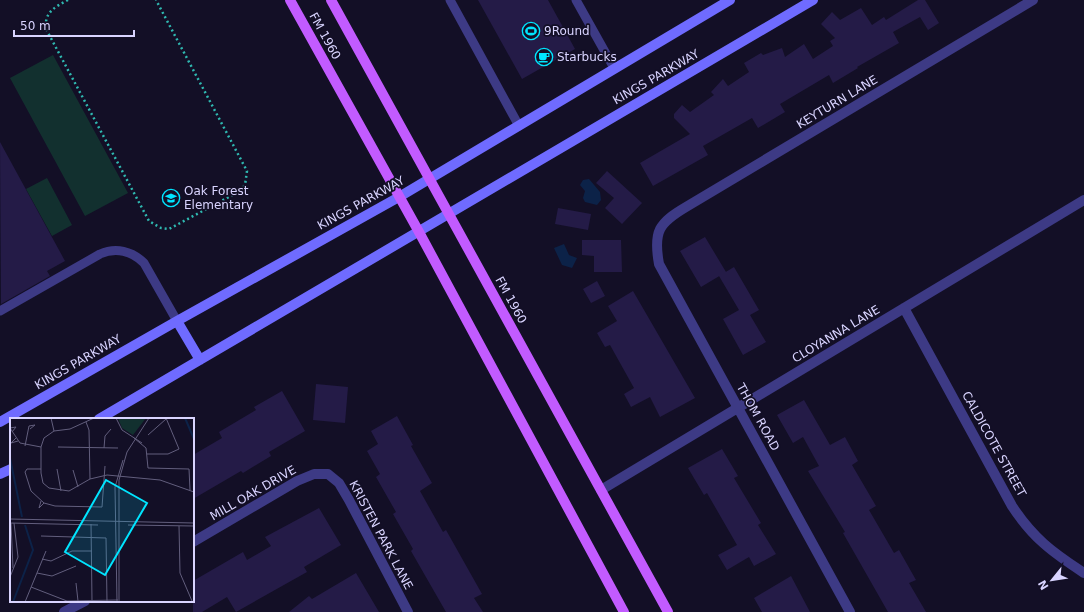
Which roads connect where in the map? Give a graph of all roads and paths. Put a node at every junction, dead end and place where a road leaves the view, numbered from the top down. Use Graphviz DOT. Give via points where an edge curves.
graph roads {
  1 [pos="68,0"];
  2 [pos="156,0"];
  3 [pos="290,0"];
  4 [pos="450,0"];
  5 [pos="576,0"];
  6 [pos="730,0"];
  7 [pos="813,0"];
  8 [pos="1033,0"];
  9 [pos="333,1"];
  10 [pos="614,68"];
  11 [pos="519,126"];
  12 [pos="430,179"];
  13 [pos="399,197"];
  14 [pos="1084,200"];
  15 [pos="449,214"];
  16 [pos="659,231"];
  17 [pos="419,232"];
  18 [pos="904,308"];
  19 [pos="0,310"];
  20 [pos="177,321"];
  21 [pos="200,360"];
  22 [pos="738,408"];
  23 [pos="101,418"];
  24 [pos="0,422"];
  25 [pos="10,469"];
  26 [pos="0,474"];
  27 [pos="328,474"];
  28 [pos="601,490"];
  29 [pos="194,541"];
  30 [pos="1084,573"];
  31 [pos="83,602"];
  32 [pos="64,612"];
  33 [pos="408,612"];
  34 [pos="624,612"];
  35 [pos="668,612"];
  36 [pos="850,612"];
  1 -- 2 [label="path" via="55,7 47,16 46,29 149,220 161,228 169,229 240,191 245,185 247,171"];
  3 -- 13 [label="main road, FM 1960 / FM 1960"];
  4 -- 11 [label="lane"];
  5 -- 10 [label="lane"];
  6 -- 10 [label="street, KINGS PARKWAY"];
  7 -- 15 [label="street, KINGS PARKWAY"];
  8 -- 16 [label="street, KEYTURN LANE" via="686,207 667,219"];
  9 -- 12 [label="main road, FM 1960 / FM 1960"];
  10 -- 11 [label="street, KINGS PARKWAY"];
  11 -- 12 [label="street, KINGS PARKWAY"];
  12 -- 13 [label="street, KINGS PARKWAY"];
  12 -- 15 [label="main road, FM 1960 / FM 1960"];
  13 -- 17 [label="main road, FM 1960 / FM 1960"];
  13 -- 20 [label="street, KINGS PARKWAY"];
  14 -- 18 [label="street, CLOYANNA LANE"];
  15 -- 17 [label="street, KINGS PARKWAY"];
  15 -- 28 [label="main road, FM 1960 / FM 1960"];
  16 -- 22 [label="street, THOM ROAD" via="656,251 659,264"];
  17 -- 21 [label="street, KINGS PARKWAY"];
  17 -- 34 [label="main road, FM 1960 / FM 1960"];
  18 -- 22 [label="street, CLOYANNA LANE"];
  18 -- 30 [label="street, CALDICOTE STREET" via="1012,506 1045,546"];
  19 -- 20 [label="lane" via="100,254 118,250 137,256 144,263"];
  20 -- 21 [label="street"];
  20 -- 24 [label="street, KINGS PARKWAY"];
  21 -- 23 [label="street, KINGS PARKWAY"];
  22 -- 28 [label="street, CLOYANNA LANE"];
  22 -- 36 [label="street, THOM ROAD"];
  25 -- 26 [label="street"];
  27 -- 29 [label="street, MILL OAK DRIVE" via="314,474 298,481"];
  27 -- 33 [label="street, KRISTEN PARK LANE" via="339,483 349,500"];
  28 -- 35 [label="main road, FM 1960 / FM 1960"];
  31 -- 32 [label="street"];
}
